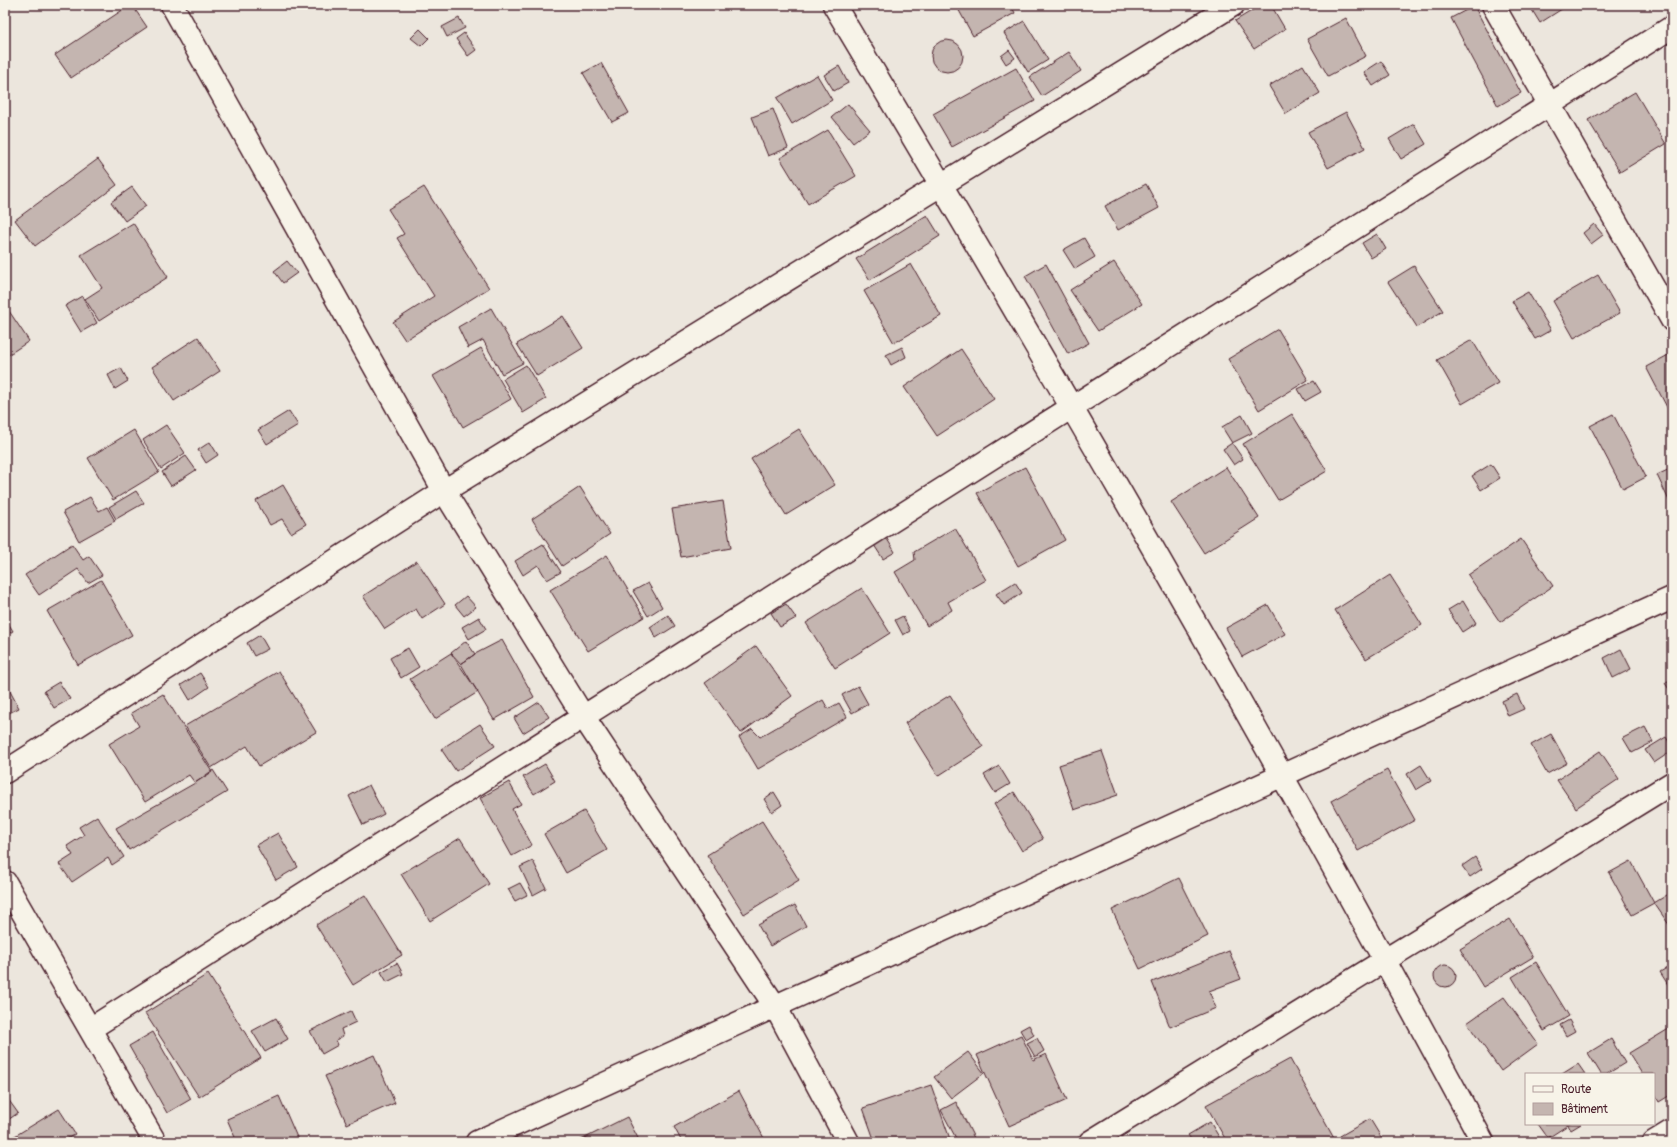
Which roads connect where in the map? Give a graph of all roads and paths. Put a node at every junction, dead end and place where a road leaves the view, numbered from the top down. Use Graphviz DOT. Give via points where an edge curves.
graph roads {
  1 [pos="172,5"];
  2 [pos="834,5"];
  3 [pos="1233,5"];
  4 [pos="1493,5"];
  5 [pos="1672,27"];
  6 [pos="1550,105"];
  7 [pos="941,183"];
  8 [pos="1672,320"];
  9 [pos="1073,407"];
  10 [pos="444,491"];
  11 [pos="1672,598"];
  12 [pos="583,716"];
  13 [pos="5,772"];
  14 [pos="1282,776"];
  15 [pos="1672,783"];
  16 [pos="5,882"];
  17 [pos="1386,960"];
  18 [pos="775,1006"];
  19 [pos="90,1029"];
  20 [pos="1672,1131"];
  21 [pos="155,1142"];
  22 [pos="477,1142"];
  23 [pos="848,1142"];
  24 [pos="1090,1142"];
  25 [pos="1483,1142"];
  26 [pos="1654,1142"];
  1 -- 10 [label="street"];
  2 -- 7 [label="street"];
  3 -- 7 [label="street"];
  4 -- 6 [label="street"];
  5 -- 6 [label="street"];
  6 -- 8 [label="street"];
  6 -- 9 [label="street"];
  7 -- 9 [label="street"];
  7 -- 10 [label="street"];
  9 -- 12 [label="street"];
  9 -- 14 [label="street"];
  10 -- 12 [label="street"];
  10 -- 13 [label="street"];
  11 -- 14 [label="street"];
  12 -- 18 [label="street"];
  12 -- 19 [label="street"];
  14 -- 17 [label="street"];
  14 -- 18 [label="street"];
  15 -- 17 [label="street"];
  16 -- 19 [label="street"];
  17 -- 24 [label="street"];
  17 -- 25 [label="street"];
  18 -- 22 [label="street"];
  18 -- 23 [label="street"];
  19 -- 21 [label="street"];
  20 -- 26 [label="street"];
}
